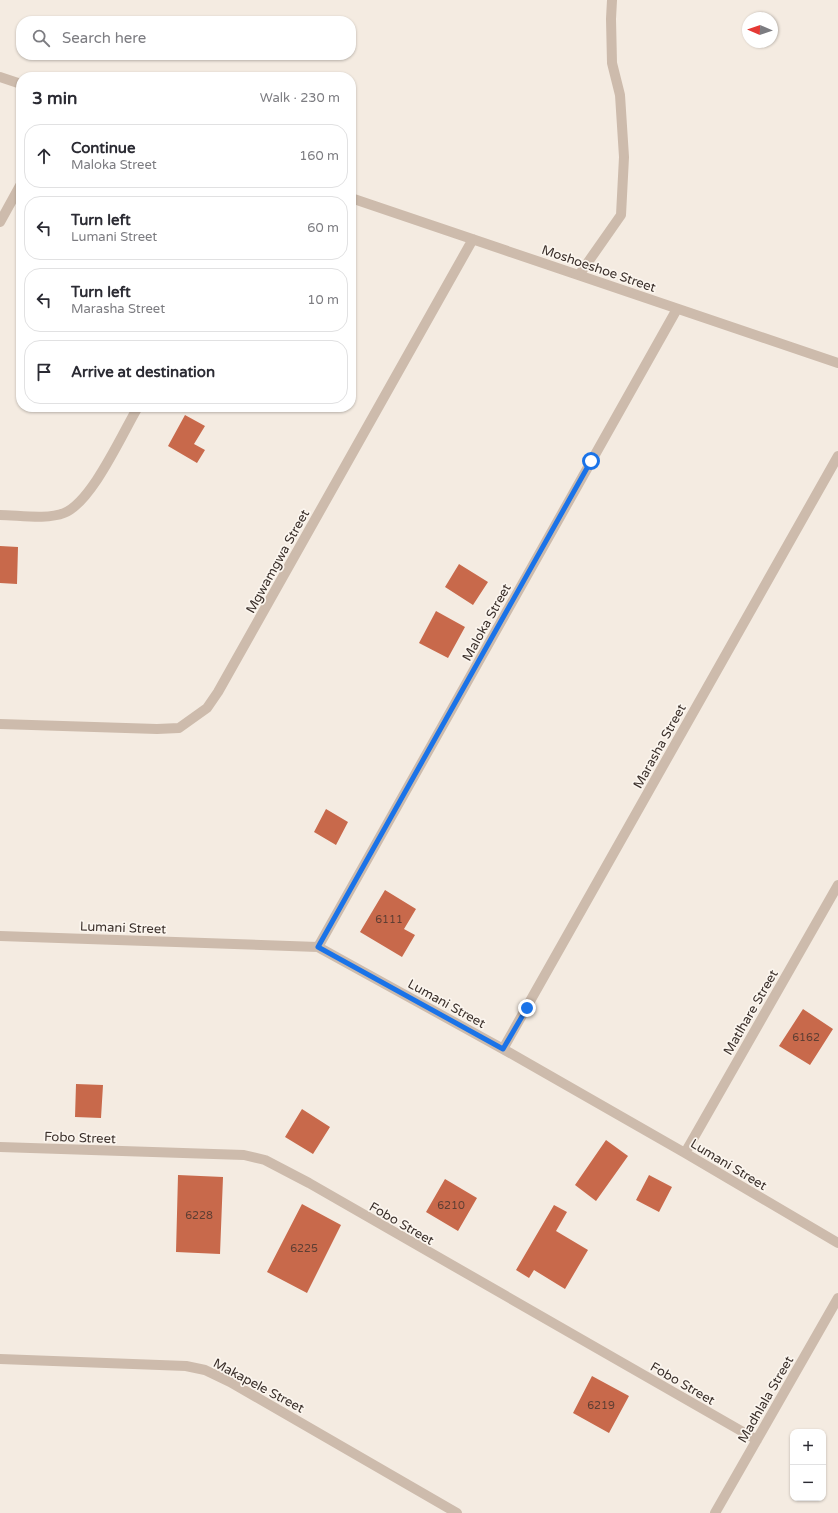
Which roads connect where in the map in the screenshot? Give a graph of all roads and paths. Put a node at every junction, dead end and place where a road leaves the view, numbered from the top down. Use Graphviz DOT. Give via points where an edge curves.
graph roads {
  1 [pos="612,0"];
  2 [pos="0,77"];
  3 [pos="16,82"];
  4 [pos="16,193"];
  5 [pos="356,200"];
  6 [pos="0,222"];
  7 [pos="473,239"];
  8 [pos="579,275"];
  9 [pos="677,309"];
  10 [pos="838,363"];
  11 [pos="135,412"];
  12 [pos="838,456"];
  13 [pos="0,515"];
  14 [pos="0,724"];
  15 [pos="838,884"];
  16 [pos="0,936"];
  17 [pos="318,947"];
  18 [pos="503,1049"];
  19 [pos="0,1147"];
  20 [pos="685,1153"];
  21 [pos="838,1243"];
  22 [pos="838,1298"];
  23 [pos="0,1359"];
  24 [pos="757,1440"];
  25 [pos="458,1513"];
  26 [pos="715,1513"];
  1 -- 8 [label="street" via="612,63 620,95 624,157 621,215"];
  2 -- 3 [label="street"];
  4 -- 6 [label="street"];
  5 -- 7 [label="street, Moshoeshoe Street"];
  7 -- 8 [label="street, Moshoeshoe Street"];
  7 -- 14 [label="street, Mgwamgwa Street" via="222,685 206,708 179,728"];
  8 -- 9 [label="street, Moshoeshoe Street"];
  9 -- 10 [label="street, Moshoeshoe Street"];
  9 -- 17 [label="street, Maloka Street"];
  11 -- 13 [label="street" via="97,480 73,508 51,516"];
  12 -- 18 [label="street, Marasha Street"];
  15 -- 20 [label="street, Matlhare Street"];
  16 -- 17 [label="street, Lumani Street"];
  17 -- 18 [label="street, Lumani Street"];
  18 -- 20 [label="street, Lumani Street"];
  19 -- 24 [label="street, Fobo Street" via="244,1155 265,1160"];
  20 -- 21 [label="street, Lumani Street"];
  22 -- 24 [label="street, Madhlala Street"];
  23 -- 25 [label="street, Makapele Street" via="157,1364 205,1370"];
  24 -- 26 [label="street, Madhlala Street"];
}
